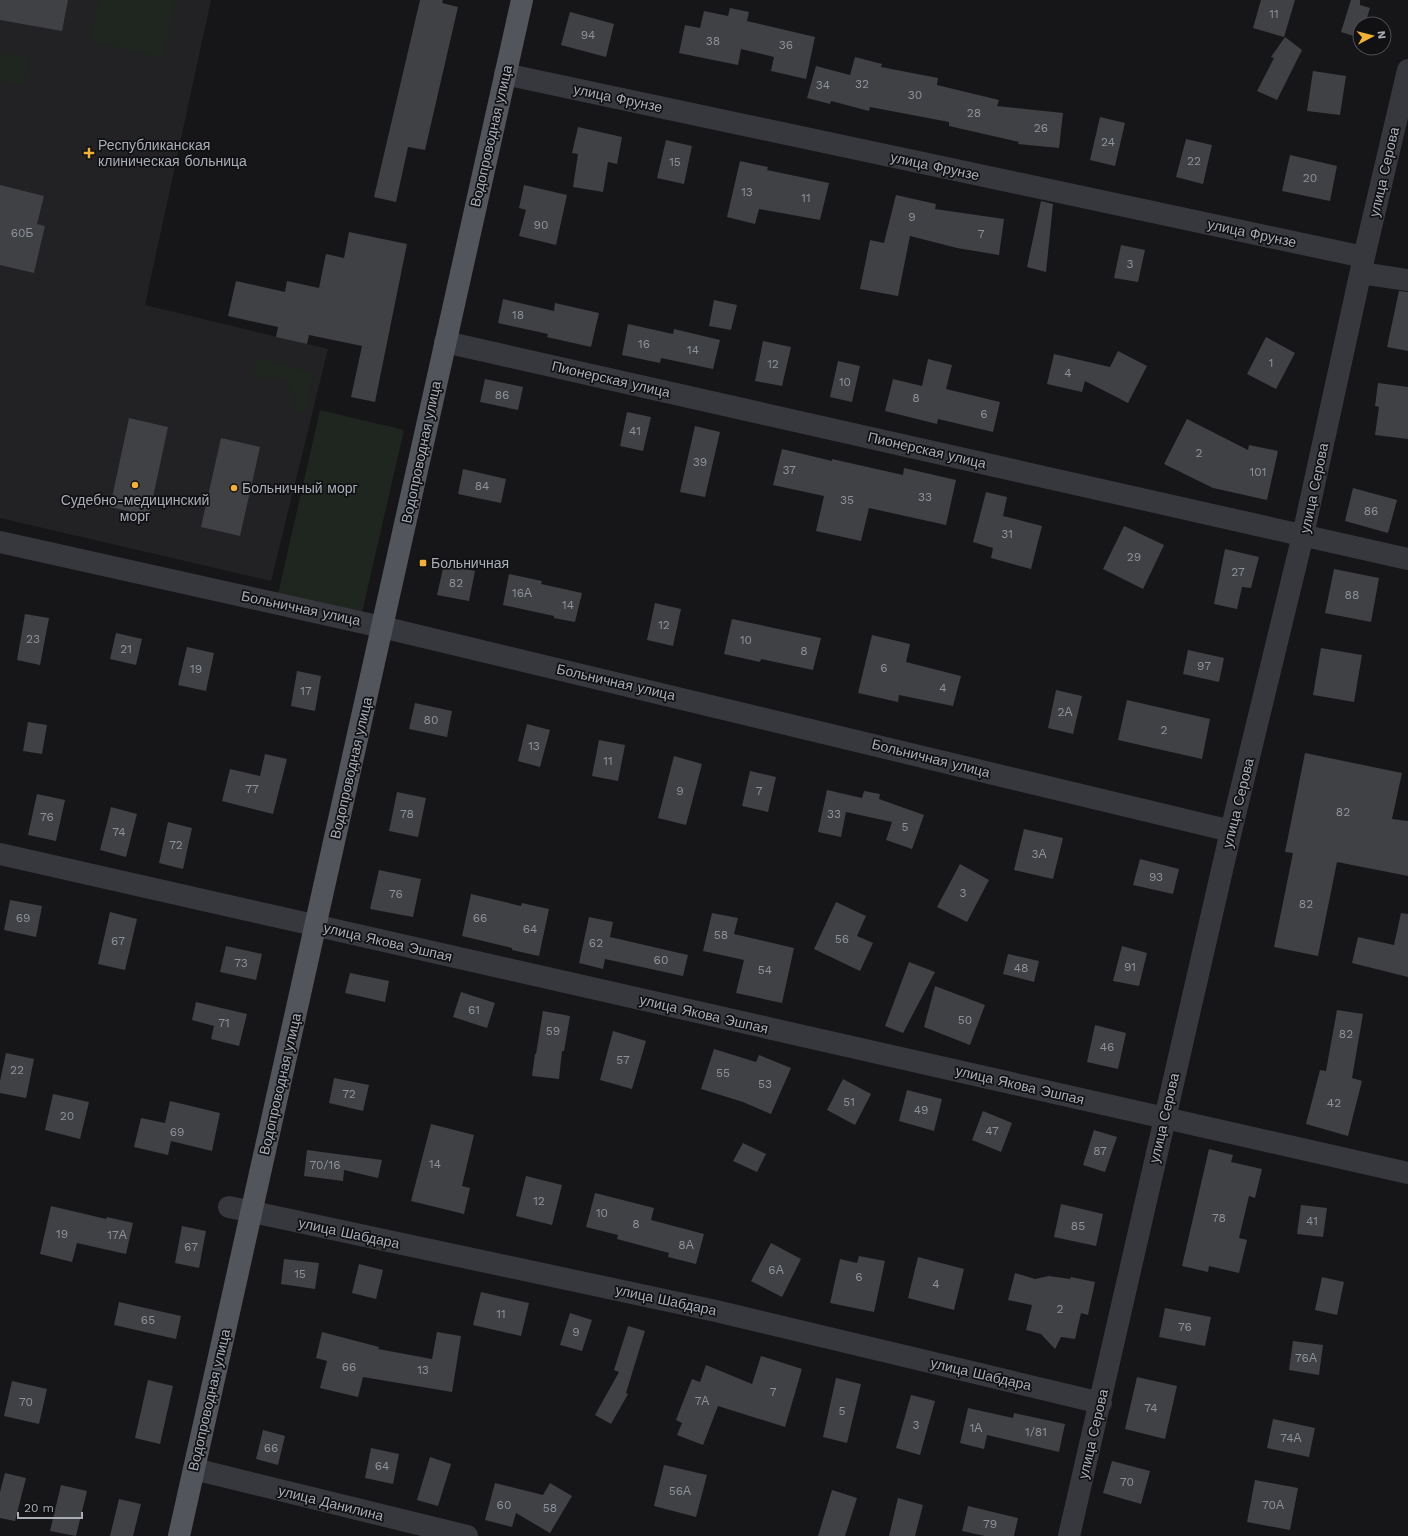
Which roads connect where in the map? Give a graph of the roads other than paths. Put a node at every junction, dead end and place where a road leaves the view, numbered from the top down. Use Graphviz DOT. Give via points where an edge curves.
graph roads {
  1 [pos="522,0"];
  2 [pos="1408,70"];
  3 [pos="505,74"];
  4 [pos="1363,265"];
  5 [pos="1408,280"];
  6 [pos="445,342"];
  7 [pos="1304,535"];
  8 [pos="0,542"];
  9 [pos="1408,559"];
  10 [pos="382,626"];
  11 [pos="1231,831"];
  12 [pos="0,854"];
  13 [pos="315,926"];
  14 [pos="1164,1118"];
  15 [pos="1408,1172"];
  16 [pos="228,1207"];
  17 [pos="251,1212"];
  18 [pos="1101,1403"];
  19 [pos="194,1470"];
  20 [pos="179,1536"];
  21 [pos="467,1536"];
  22 [pos="1070,1536"];
  1 -- 3 [label="main road, Водопроводная улица"];
  2 -- 4 [label="street, улица Серова"];
  3 -- 4 [label="street, улица Фрунзе"];
  3 -- 6 [label="main road, Водопроводная улица"];
  4 -- 5 [label="street, улица Фрунзе"];
  4 -- 7 [label="street, улица Серова"];
  6 -- 7 [label="street, Пионерская улица"];
  6 -- 10 [label="main road, Водопроводная улица"];
  7 -- 9 [label="street, Пионерская улица"];
  7 -- 11 [label="street, улица Серова"];
  8 -- 10 [label="street, Больничная улица"];
  10 -- 11 [label="street, Больничная улица"];
  10 -- 13 [label="main road, Водопроводная улица"];
  11 -- 14 [label="street, улица Серова"];
  12 -- 13 [label="street, улица Якова Эшпая"];
  13 -- 14 [label="street, улица Якова Эшпая"];
  13 -- 17 [label="main road, Водопроводная улица"];
  14 -- 15 [label="street, улица Якова Эшпая"];
  14 -- 18 [label="street, улица Серова"];
  16 -- 17 [label="street, улица Шабдара"];
  17 -- 18 [label="street, улица Шабдара" via="716,1311"];
  17 -- 19 [label="main road, Водопроводная улица"];
  18 -- 22 [label="street, улица Серова"];
  19 -- 20 [label="main road, Водопроводная улица"];
  19 -- 21 [label="street, улица Данилина"];
}
